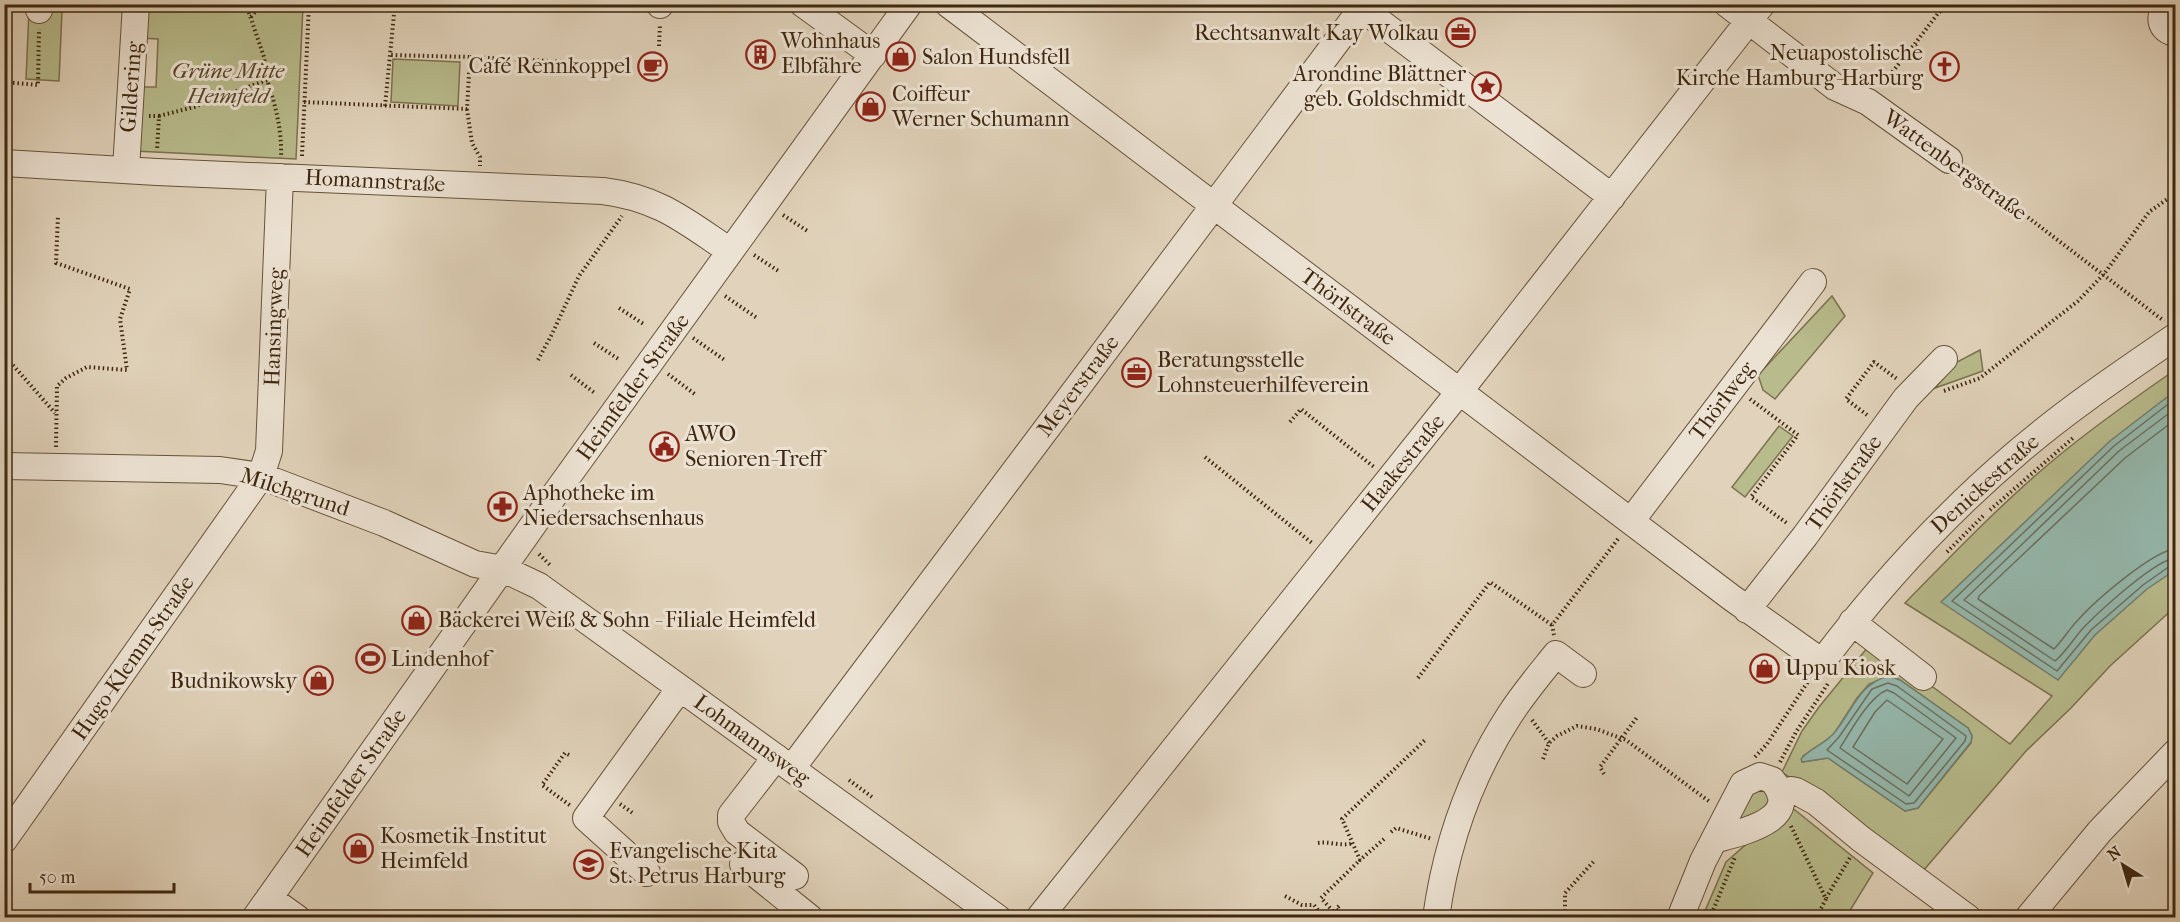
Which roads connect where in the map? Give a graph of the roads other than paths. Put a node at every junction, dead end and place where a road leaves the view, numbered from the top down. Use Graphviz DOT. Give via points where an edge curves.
graph roads {
  1 [pos="136,4"];
  2 [pos="803,4"];
  3 [pos="909,4"];
  4 [pos="948,4"];
  5 [pos="1727,4"];
  6 [pos="2169,4"];
  7 [pos="1361,6"];
  8 [pos="1755,13"];
  9 [pos="2175,33"];
  10 [pos="873,55"];
  11 [pos="1948,160"];
  12 [pos="4,163"];
  13 [pos="126,170"];
  14 [pos="290,177"];
  15 [pos="1612,196"];
  16 [pos="1214,206"];
  17 [pos="742,253"];
  18 [pos="1813,282"];
  19 [pos="2175,336"];
  20 [pos="1944,359"];
  21 [pos="1460,392"];
  22 [pos="4,466"];
  23 [pos="261,476"];
  24 [pos="1631,521"];
  25 [pos="503,569"];
  26 [pos="1748,609"];
  27 [pos="1852,622"];
  28 [pos="1829,668"];
  29 [pos="1583,675"];
  30 [pos="1923,677"];
  31 [pos="680,688"];
  32 [pos="2175,752"];
  33 [pos="784,762"];
  34 [pos="1783,798"];
  35 [pos="4,840"];
  36 [pos="1714,840"];
  37 [pos="743,864"];
  38 [pos="647,873"];
  39 [pos="795,876"];
  40 [pos="265,910"];
  41 [pos="297,918"];
  42 [pos="810,918"];
  43 [pos="998,918"];
  44 [pos="1039,918"];
  45 [pos="1436,918"];
  46 [pos="1680,918"];
  47 [pos="1968,918"];
  48 [pos="2028,918"];
  1 -- 13 [label="street, Gildering"];
  2 -- 10 [label="street"];
  3 -- 10 [label="street, Heimfelder Straße"];
  4 -- 16 [label="street, Thörlstraße"];
  5 -- 8 [label="street, Wattenbergstraße"];
  6 -- 9 [label="street" via="2161,13 2161,21 2167,31"];
  7 -- 15 [label="street"];
  7 -- 16 [label="street, Meyerstraße"];
  8 -- 11 [label="street, Wattenbergstraße" via="1835,87 1868,102"];
  8 -- 15 [label="street, Haakestraße"];
  10 -- 17 [label="street, Heimfelder Straße"];
  12 -- 13 [label="street, Homannstraße"];
  13 -- 14 [label="street, Homannstraße"];
  14 -- 17 [label="street, Homannstraße" via="603,191 652,202"];
  14 -- 23 [label="street, Hansingweg" via="269,451"];
  15 -- 21 [label="street, Haakestraße"];
  16 -- 21 [label="street, Thörlstraße"];
  16 -- 33 [label="street, Meyerstraße"];
  17 -- 25 [label="street, Heimfelder Straße"];
  18 -- 24 [label="street, Thörlweg"];
  19 -- 27 [label="street, Denickestraße" via="2051,425 1990,477 1931,534"];
  20 -- 26 [label="street, Thörlstraße" via="1906,398"];
  21 -- 24 [label="street, Thörlstraße"];
  21 -- 44 [label="street, Haakestraße"];
  22 -- 23 [label="street, Milchgrund" via="220,470"];
  23 -- 25 [label="street, Milchgrund" via="384,523 475,564"];
  23 -- 35 [label="street, Hugo-Klemm-Straße"];
  24 -- 26 [label="street, Thörlstraße"];
  25 -- 31 [label="street, Lohmannsweg" via="539,586"];
  25 -- 40 [label="street, Heimfelder Straße"];
  26 -- 28 [label="street, Thörlstraße"];
  27 -- 28 [label="street, Denickestraße"];
  27 -- 30 [label="street"];
  29 -- 45 [label="street" via="1556,654 1509,716 1473,783 1448,852"];
  31 -- 33 [label="street, Lohmannsweg"];
  31 -- 38 [label="street" via="586,818"];
  32 -- 48 [label="street" via="2100,831"];
  33 -- 39 [label="street, Meyerstraße" via="731,815 730,822 736,832"];
  33 -- 43 [label="street, Lohmannsweg"];
  34 -- 36 [label="street" via="1772,819"];
  34 -- 36 [label="street" via="1768,778 1755,777 1743,784"];
  34 -- 47 [label="street" via="1802,793 1816,802"];
  36 -- 46 [label="street"];
  37 -- 42 [label="street"];
  40 -- 41 [label="street"];
}
